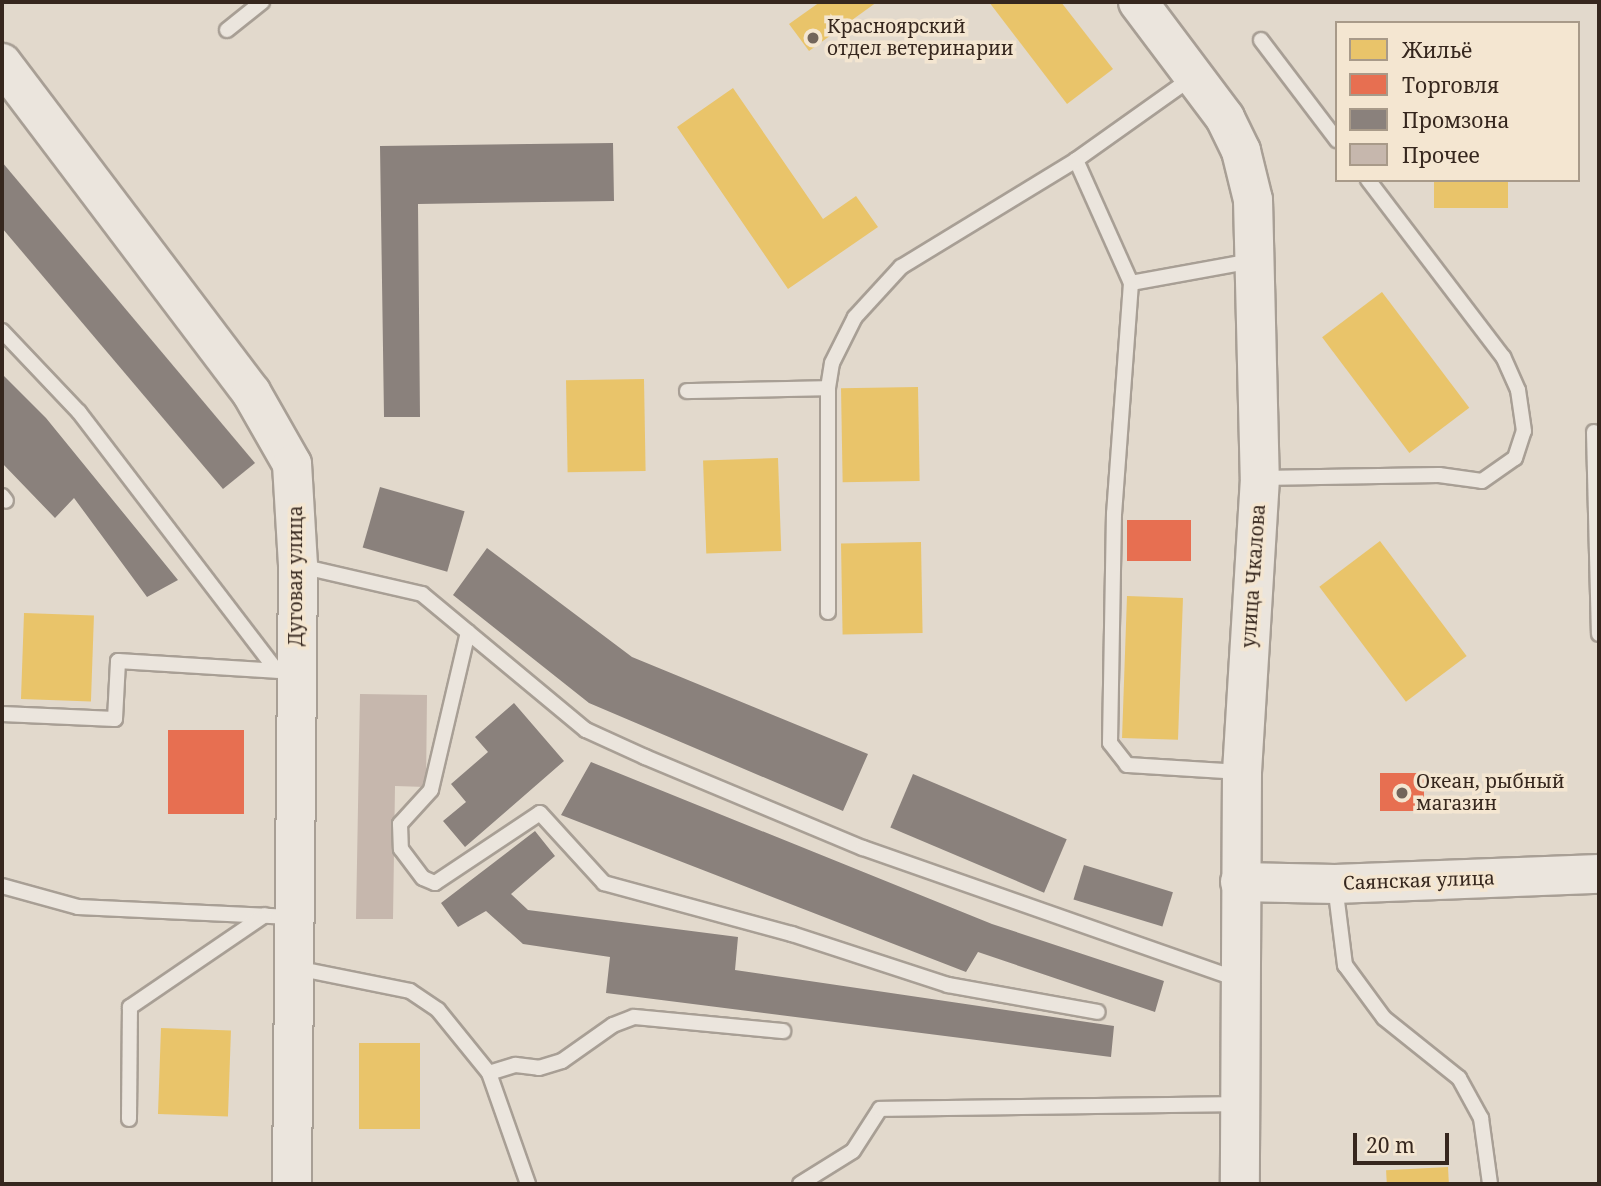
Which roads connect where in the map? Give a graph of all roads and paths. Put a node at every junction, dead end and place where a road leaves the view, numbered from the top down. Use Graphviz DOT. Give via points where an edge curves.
graph roads {
  1 [pos="262,2"];
  2 [pos="1138,2"];
  3 [pos="227,30"];
  4 [pos="1261,40"];
  5 [pos="2,63"];
  6 [pos="1195,76"];
  7 [pos="1335,137"];
  8 [pos="1076,160"];
  9 [pos="1370,182"];
  10 [pos="1255,260"];
  11 [pos="1131,283"];
  12 [pos="2,331"];
  13 [pos="828,388"];
  14 [pos="687,391"];
  15 [pos="1594,432"];
  16 [pos="1260,478"];
  17 [pos="298,566"];
  18 [pos="828,612"];
  19 [pos="468,632"];
  20 [pos="1599,634"];
  21 [pos="286,672"];
  22 [pos="2,714"];
  23 [pos="1242,772"];
  24 [pos="1599,874"];
  25 [pos="1240,881"];
  26 [pos="1335,884"];
  27 [pos="2,886"];
  28 [pos="278,916"];
  29 [pos="293,968"];
  30 [pos="1239,979"];
  31 [pos="1098,1012"];
  32 [pos="783,1031"];
  33 [pos="489,1073"];
  34 [pos="1239,1104"];
  35 [pos="129,1119"];
  36 [pos="292,1184"];
  37 [pos="528,1184"];
  38 [pos="800,1184"];
  39 [pos="1240,1184"];
  40 [pos="1490,1184"];
  1 -- 3 [label="lane"];
  2 -- 6 [label="street, улица Чкалова"];
  4 -- 7 [label="lane"];
  5 -- 17 [label="street, Дуговая улица" via="267,415 292,464"];
  6 -- 8 [label="lane"];
  6 -- 10 [label="street, улица Чкалова" via="1241,151 1253,200"];
  8 -- 11 [label="lane"];
  8 -- 13 [label="lane" via="901,267 855,317 832,363"];
  9 -- 16 [label="lane" via="1503,357 1518,390 1524,430 1516,458 1482,481 1439,475"];
  10 -- 11 [label="lane"];
  10 -- 16 [label="street, улица Чкалова"];
  11 -- 23 [label="lane" via="1114,513 1110,743 1127,765"];
  12 -- 21 [label="lane" via="79,412"];
  13 -- 14 [label="lane"];
  13 -- 18 [label="lane"];
  15 -- 20 [label="lane"];
  16 -- 23 [label="street, улица Чкалова"];
  17 -- 19 [label="lane" via="422,594"];
  17 -- 21 [label="street, Дуговая улица"];
  19 -- 30 [label="lane" via="586,730 633,752 863,848"];
  19 -- 31 [label="lane" via="431,790 400,824 401,849 423,878 435,883 540,813 604,883 792,934 948,985"];
  21 -- 22 [label="lane" via="118,661 115,719"];
  21 -- 28 [label="street, Дуговая улица"];
  23 -- 25 [label="street, улица Чкалова"];
  24 -- 26 [label="street, Саянская улица"];
  25 -- 26 [label="street, Саянская улица"];
  25 -- 30 [label="street, улица Чкалова"];
  26 -- 40 [label="lane" via="1345,965 1384,1018 1459,1078 1481,1118"];
  27 -- 28 [label="lane" via="78,907"];
  28 -- 29 [label="street, Дуговая улица"];
  28 -- 35 [label="lane" via="130,1007"];
  29 -- 33 [label="lane" via="410,991 438,1010"];
  29 -- 36 [label="street, Дуговая улица"];
  30 -- 34 [label="street, улица Чкалова"];
  32 -- 33 [label="lane" via="634,1017 562,1061 540,1068 516,1065"];
  33 -- 37 [label="lane"];
  34 -- 38 [label="lane" via="880,1109 853,1151"];
  34 -- 39 [label="street, улица Чкалова"];
}
